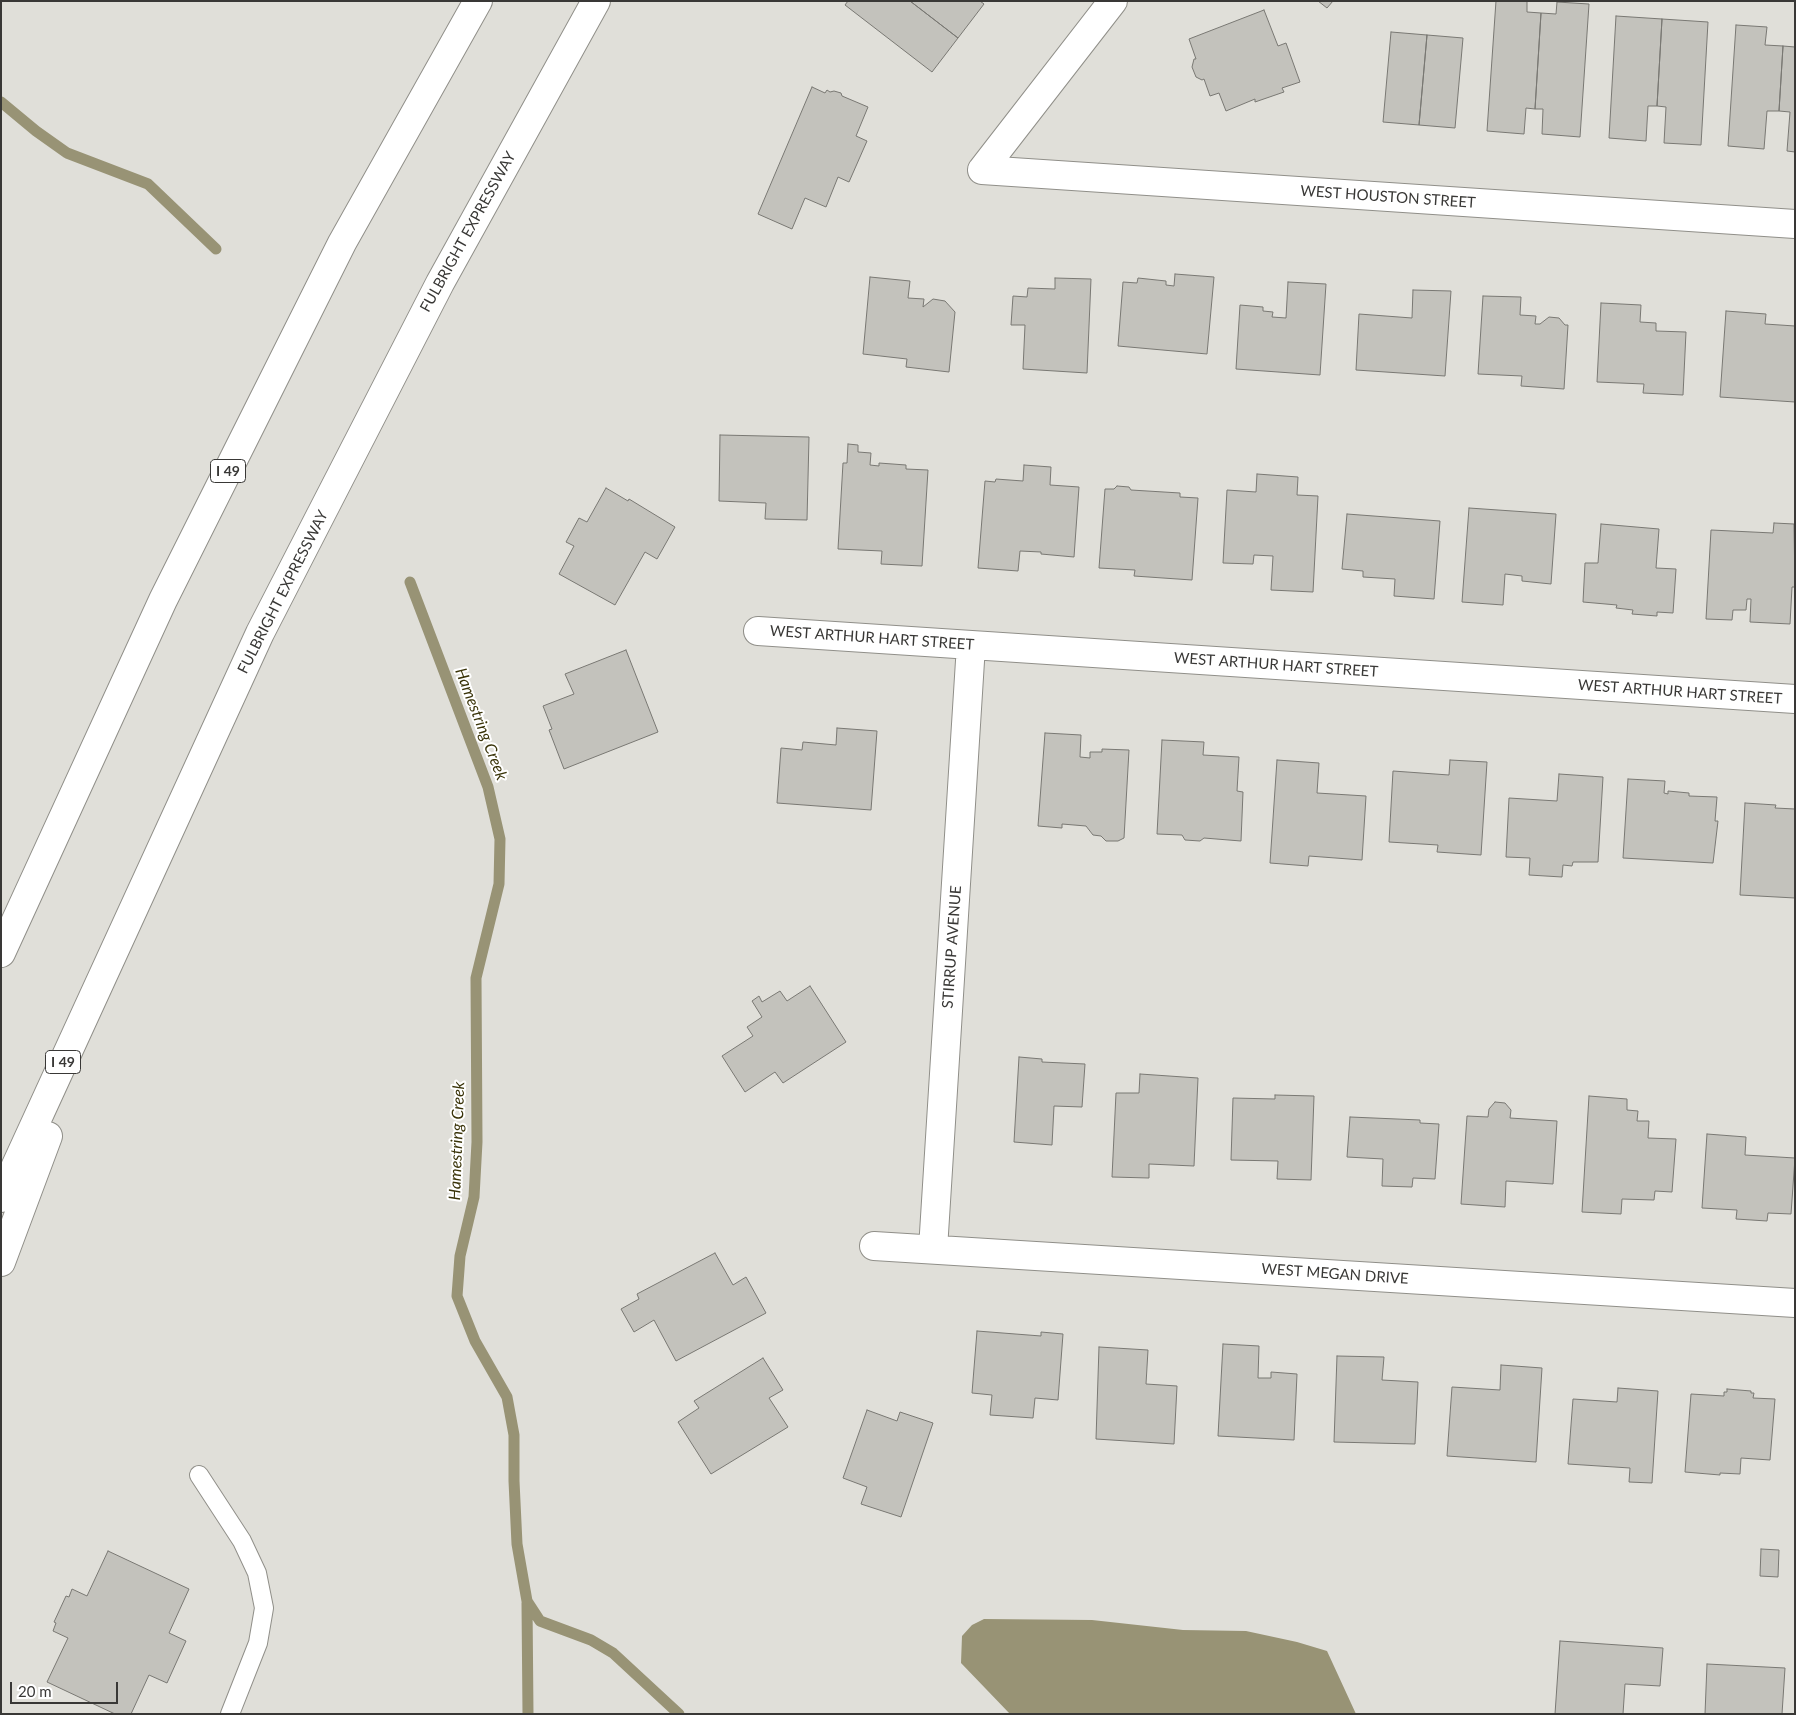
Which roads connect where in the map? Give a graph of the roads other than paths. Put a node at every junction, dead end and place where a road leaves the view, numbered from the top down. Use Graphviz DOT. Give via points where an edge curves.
graph roads {
  1 [pos="478,1"];
  2 [pos="596,1"];
  3 [pos="1113,1"];
  4 [pos="1795,224"];
  5 [pos="758,631"];
  6 [pos="971,645"];
  7 [pos="1795,699"];
  8 [pos="125,926"];
  9 [pos="1,953"];
  10 [pos="1,1198"];
  11 [pos="874,1246"];
  12 [pos="934,1249"];
  13 [pos="1,1262"];
  14 [pos="1795,1304"];
  15 [pos="199,1475"];
  16 [pos="230,1714"];
  1 -- 9 [label="main road, I 49" via="333,260 163,600"];
  2 -- 8 [label="main road, FULBRIGHT EXPRESSWAY / I 49" via="440,283 260,633"];
  3 -- 4 [label="main road, WEST HOUSTON STREET" via="982,170"];
  5 -- 6 [label="main road, WEST ARTHUR HART STREET"];
  6 -- 7 [label="main road, WEST ARTHUR HART STREET"];
  6 -- 12 [label="main road, STIRRUP AVENUE"];
  8 -- 10 [label="main road, FULBRIGHT EXPRESSWAY / I 49"];
  8 -- 13 [label="main road"];
  11 -- 12 [label="main road, WEST MEGAN DRIVE"];
  12 -- 14 [label="main road, WEST MEGAN DRIVE"];
  15 -- 16 [label="lane" via="242,1541 257,1573 264,1608 258,1643"];
}
